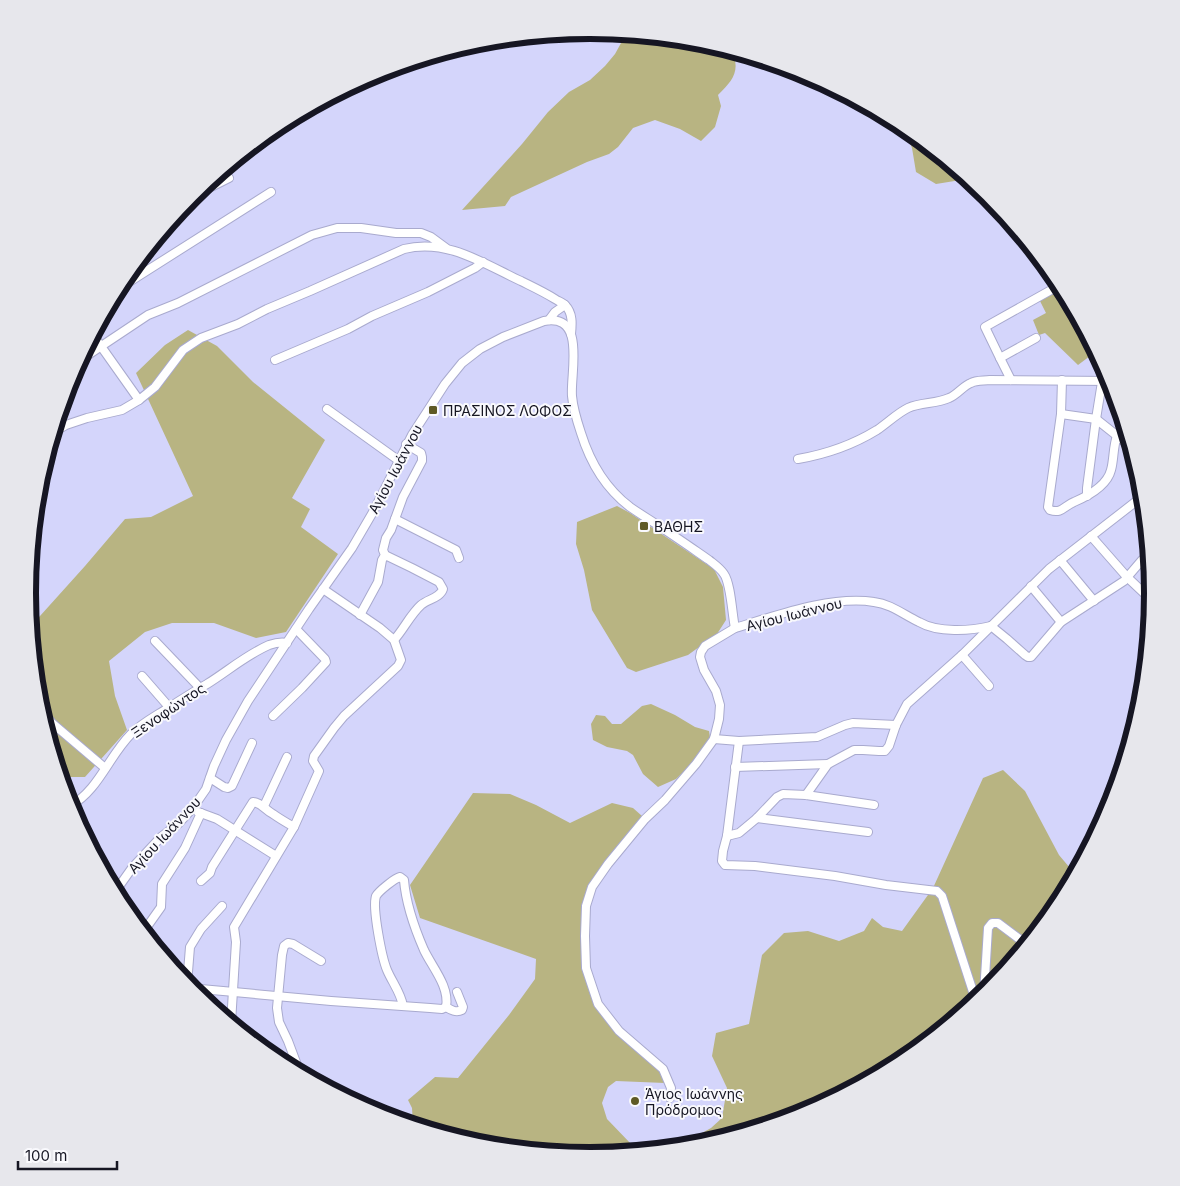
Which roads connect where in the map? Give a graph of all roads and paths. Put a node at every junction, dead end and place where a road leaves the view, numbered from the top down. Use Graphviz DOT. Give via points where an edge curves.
graph roads {
  1 [pos="229,178"];
  2 [pos="217,184"];
  3 [pos="270,192"];
  4 [pos="446,248"];
  5 [pos="483,262"];
  6 [pos="135,278"];
  7 [pos="1053,289"];
  8 [pos="565,305"];
  9 [pos="549,320"];
  10 [pos="571,334"];
  11 [pos="1036,338"];
  12 [pos="97,340"];
  13 [pos="101,346"];
  14 [pos="91,353"];
  15 [pos="1000,358"];
  16 [pos="275,360"];
  17 [pos="1012,380"];
  18 [pos="1062,380"];
  19 [pos="1102,381"];
  20 [pos="1104,387"];
  21 [pos="139,400"];
  22 [pos="327,409"];
  23 [pos="1060,414"];
  24 [pos="1096,419"];
  25 [pos="62,427"];
  26 [pos="1120,432"];
  27 [pos="1117,435"];
  28 [pos="1121,439"];
  29 [pos="406,444"];
  30 [pos="798,459"];
  31 [pos="398,460"];
  32 [pos="1087,496"];
  33 [pos="1136,502"];
  34 [pos="395,519"];
  35 [pos="1091,536"];
  36 [pos="384,555"];
  37 [pos="459,558"];
  38 [pos="1060,560"];
  39 [pos="1143,560"];
  40 [pos="1128,577"];
  41 [pos="1031,586"];
  42 [pos="323,589"];
  43 [pos="1144,594"];
  44 [pos="1094,601"];
  45 [pos="360,615"];
  46 [pos="1061,622"];
  47 [pos="990,626"];
  48 [pos="735,628"];
  49 [pos="296,629"];
  50 [pos="394,640"];
  51 [pos="155,641"];
  52 [pos="287,642"];
  53 [pos="962,655"];
  54 [pos="142,676"];
  55 [pos="989,686"];
  56 [pos="200,688"];
  57 [pos="169,707"];
  58 [pos="273,716"];
  59 [pos="52,723"];
  60 [pos="896,725"];
  61 [pos="714,739"];
  62 [pos="738,741"];
  63 [pos="252,743"];
  64 [pos="287,757"];
  65 [pos="828,764"];
  66 [pos="735,767"];
  67 [pos="104,768"];
  68 [pos="210,778"];
  69 [pos="806,795"];
  70 [pos="77,801"];
  71 [pos="874,805"];
  72 [pos="264,806"];
  73 [pos="191,810"];
  74 [pos="201,813"];
  75 [pos="757,818"];
  76 [pos="294,827"];
  77 [pos="235,830"];
  78 [pos="868,832"];
  79 [pos="727,836"];
  80 [pos="276,856"];
  81 [pos="201,881"];
  82 [pos="120,885"];
  83 [pos="222,906"];
  84 [pos="148,926"];
  85 [pos="1021,940"];
  86 [pos="321,961"];
  87 [pos="187,973"];
  88 [pos="985,982"];
  89 [pos="203,989"];
  90 [pos="233,992"];
  91 [pos="457,992"];
  92 [pos="974,993"];
  93 [pos="278,996"];
  94 [pos="403,1006"];
  95 [pos="446,1007"];
  96 [pos="232,1014"];
  97 [pos="296,1062"];
  98 [pos="670,1098"];
  1 -- 2 [label="street"];
  3 -- 6 [label="street"];
  4 -- 5 [label="street"];
  4 -- 13 [label="street" via="421,233 337,228 312,236 148,315"];
  4 -- 21 [label="street" via="404,249 201,338 183,350 155,387"];
  5 -- 8 [label="street"];
  5 -- 16 [label="street" via="428,292"];
  7 -- 15 [label="street" via="985,327"];
  8 -- 9 [label="street"];
  8 -- 10 [label="street, Αγίου Ιωάννου" via="571,316"];
  9 -- 10 [label="street" via="561,322"];
  9 -- 29 [label="street, Αγίου Ιωάννου" via="503,337 471,355 445,384"];
  10 -- 48 [label="street, Αγίου Ιωάννου" via="574,346 572,396 580,430 595,468 617,496 721,570 728,582"];
  11 -- 15 [label="street"];
  12 -- 13 [label="street"];
  13 -- 14 [label="street"];
  13 -- 21 [label="street"];
  15 -- 17 [label="street"];
  17 -- 18 [label="street"];
  17 -- 30 [label="street" via="971,383 948,399 906,408 867,436 835,451"];
  18 -- 19 [label="street"];
  18 -- 23 [label="street"];
  20 -- 24 [label="street"];
  21 -- 25 [label="street" via="122,410"];
  22 -- 31 [label="street"];
  23 -- 24 [label="street"];
  23 -- 32 [label="street" via="1048,507 1058,511"];
  24 -- 27 [label="street"];
  24 -- 32 [label="street"];
  26 -- 27 [label="street"];
  27 -- 28 [label="street"];
  27 -- 32 [label="street" via="1108,477"];
  29 -- 31 [label="street, Αγίου Ιωάννου"];
  29 -- 34 [label="street" via="421,453 422,461"];
  31 -- 42 [label="street, Αγίου Ιωάννου" via="373,512"];
  33 -- 35 [label="street"];
  34 -- 36 [label="street" via="384,545"];
  34 -- 37 [label="street" via="456,550"];
  35 -- 38 [label="street"];
  35 -- 40 [label="street"];
  36 -- 45 [label="street" via="378,582"];
  36 -- 50 [label="street" via="439,582 443,590 422,605"];
  38 -- 41 [label="street"];
  38 -- 44 [label="street"];
  39 -- 40 [label="street"];
  40 -- 43 [label="street"];
  40 -- 44 [label="street"];
  41 -- 46 [label="street"];
  41 -- 47 [label="street"];
  42 -- 45 [label="street"];
  42 -- 49 [label="street, Αγίου Ιωάννου"];
  44 -- 46 [label="street"];
  45 -- 50 [label="street"];
  46 -- 47 [label="street" via="1031,657"];
  47 -- 48 [label="street, Αγίου Ιωάννου" via="956,630 927,626 877,602 846,600"];
  47 -- 53 [label="street"];
  48 -- 61 [label="street" via="705,646 700,657 720,705"];
  49 -- 52 [label="street, Αγίου Ιωάννου"];
  49 -- 58 [label="street" via="326,662"];
  50 -- 76 [label="street" via="400,663 344,716 314,756 313,761 319,771"];
  51 -- 56 [label="street"];
  52 -- 56 [label="street, Ξενοφώντος" via="271,644 247,656"];
  52 -- 68 [label="street, Αγίου Ιωάννου" via="248,701"];
  53 -- 55 [label="street"];
  53 -- 60 [label="street" via="907,704"];
  54 -- 57 [label="street"];
  56 -- 57 [label="street, Ξενοφώντος"];
  57 -- 67 [label="street, Ξενοφώντος" via="131,734"];
  59 -- 67 [label="street"];
  60 -- 62 [label="street" via="853,723 818,737"];
  60 -- 65 [label="street" via="885,751 854,750"];
  61 -- 62 [label="street"];
  61 -- 98 [label="street" via="608,864 592,888 586,906 586,968 598,1004 619,1031 663,1070 671,1088"];
  62 -- 66 [label="street"];
  63 -- 68 [label="street" via="232,786 224,787"];
  64 -- 72 [label="street"];
  65 -- 66 [label="street"];
  65 -- 69 [label="street"];
  66 -- 79 [label="street"];
  67 -- 70 [label="street, Ξενοφώντος"];
  68 -- 73 [label="street, Αγίου Ιωάννου"];
  69 -- 71 [label="street"];
  69 -- 75 [label="street" via="783,794"];
  72 -- 76 [label="street"];
  72 -- 77 [label="street" via="252,802"];
  73 -- 74 [label="street"];
  73 -- 82 [label="street, Αγίου Ιωάννου" via="161,837"];
  74 -- 77 [label="street"];
  74 -- 84 [label="street" via="185,848 162,884 161,907"];
  75 -- 78 [label="street"];
  75 -- 79 [label="street" via="739,833"];
  76 -- 80 [label="street"];
  77 -- 80 [label="street"];
  77 -- 81 [label="street" via="210,873"];
  79 -- 92 [label="street" via="722,861 725,865 754,866 937,891 942,896"];
  80 -- 90 [label="street" via="234,927"];
  83 -- 87 [label="street" via="190,947"];
  85 -- 88 [label="street" via="998,923 992,923 988,928"];
  86 -- 93 [label="street" via="293,944 284,946"];
  89 -- 90 [label="street"];
  90 -- 93 [label="street"];
  90 -- 96 [label="street"];
  91 -- 95 [label="street" via="462,1010 453,1011"];
  93 -- 94 [label="street"];
  93 -- 97 [label="street" via="280,1022"];
  94 -- 95 [label="street"];
  94 -- 95 [label="street" via="387,969 375,903 379,892 400,877 404,880 414,927 446,992"];
}
